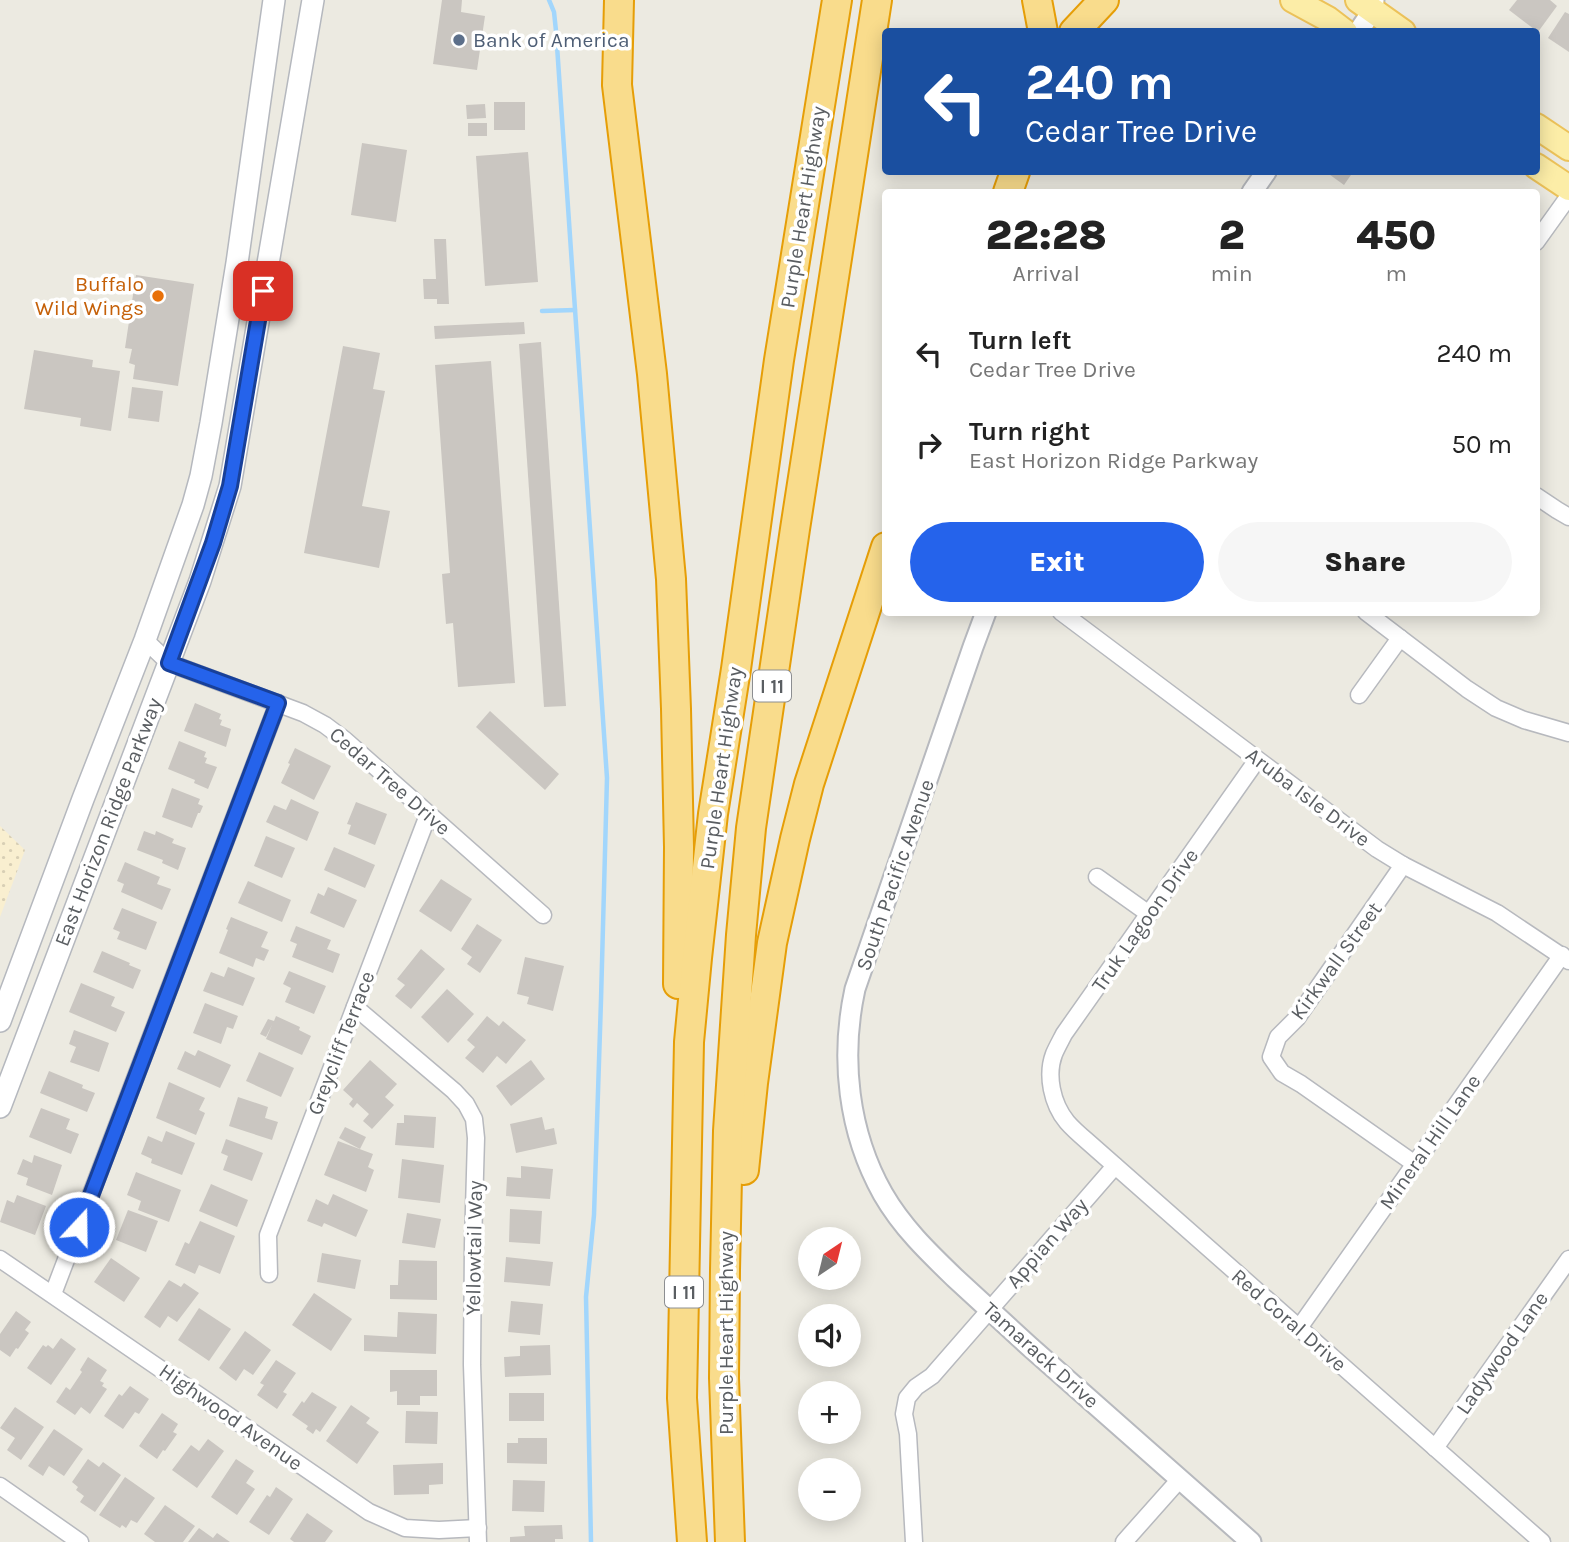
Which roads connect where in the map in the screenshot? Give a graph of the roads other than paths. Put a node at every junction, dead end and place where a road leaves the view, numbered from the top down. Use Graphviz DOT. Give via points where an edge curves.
graph roads {
  1 [pos="274,0"];
  2 [pos="313,0"];
  3 [pos="837,0"];
  4 [pos="877,0"];
  5 [pos="1037,0"];
  6 [pos="1104,0"];
  7 [pos="1293,0"];
  8 [pos="619,1"];
  9 [pos="1374,2"];
  10 [pos="1042,28"];
  11 [pos="1078,28"];
  12 [pos="1340,28"];
  13 [pos="1360,28"];
  14 [pos="1399,28"];
  15 [pos="1540,129"];
  16 [pos="1569,148"];
  17 [pos="1540,169"];
  18 [pos="1569,188"];
  19 [pos="1569,196"];
  20 [pos="1540,236"];
  21 [pos="237,263"];
  22 [pos="267,266"];
  23 [pos="1540,498"];
  24 [pos="1569,517"];
  25 [pos="882,559"];
  26 [pos="985,616"];
  27 [pos="1065,616"];
  28 [pos="1371,616"];
  29 [pos="1400,638"];
  30 [pos="145,639"];
  31 [pos="169,663"];
  32 [pos="1359,695"];
  33 [pos="278,703"];
  34 [pos="1569,733"];
  35 [pos="1257,760"];
  36 [pos="428,815"];
  37 [pos="1403,866"];
  38 [pos="1097,877"];
  39 [pos="1149,914"];
  40 [pos="542,915"];
  41 [pos="1565,958"];
  42 [pos="355,1007"];
  43 [pos="0,1021"];
  44 [pos="689,1042"];
  45 [pos="1051,1087"];
  46 [pos="0,1107"];
  47 [pos="861,1144"];
  48 [pos="1415,1164"];
  49 [pos="1115,1166"];
  50 [pos="0,1259"];
  51 [pos="1569,1259"];
  52 [pos="269,1274"];
  53 [pos="53,1294"];
  54 [pos="989,1310"];
  55 [pos="1299,1328"];
  56 [pos="724,1378"];
  57 [pos="1435,1448"];
  58 [pos="1180,1479"];
  59 [pos="0,1486"];
  60 [pos="478,1535"];
  61 [pos="80,1542"];
  62 [pos="692,1542"];
  63 [pos="730,1542"];
  64 [pos="914,1542"];
  65 [pos="1124,1542"];
  66 [pos="1251,1542"];
  67 [pos="1542,1542"];
  1 -- 21 [label="main road, East Horizon Ridge Parkway"];
  2 -- 22 [label="main road, East Horizon Ridge Parkway"];
  3 -- 44 [label="highway, Purple Heart Highway / I 11" via="713,814"];
  4 -- 56 [label="highway, Purple Heart Highway / I 11" via="751,828 728,1131"];
  5 -- 10 [label="highway"];
  6 -- 11 [label="highway"];
  7 -- 12 [label="main road"];
  8 -- 44 [label="highway" via="618,85 671,579 680,847 678,988"];
  9 -- 13 [label="street"];
  9 -- 14 [label="main road"];
  15 -- 16 [label="main road"];
  17 -- 18 [label="main road"];
  19 -- 20 [label="street"];
  21 -- 22 [label="main road"];
  21 -- 30 [label="main road, East Horizon Ridge Parkway" via="201,476"];
  22 -- 31 [label="main road, East Horizon Ridge Parkway" via="230,486"];
  23 -- 24 [label="street"];
  25 -- 56 [label="highway" via="809,784 772,943 752,1083"];
  26 -- 47 [label="street, South Pacific Avenue" via="855,989 847,1078"];
  27 -- 35 [label="street, Aruba Isle Drive"];
  28 -- 29 [label="street"];
  29 -- 32 [label="street"];
  29 -- 34 [label="street" via="1496,708"];
  30 -- 31 [label="street, Cedar Tree Drive"];
  30 -- 43 [label="main road, East Horizon Ridge Parkway"];
  31 -- 33 [label="street, Cedar Tree Drive"];
  31 -- 46 [label="main road, East Horizon Ridge Parkway"];
  33 -- 36 [label="street, Cedar Tree Drive" via="325,725"];
  33 -- 53 [label="street"];
  35 -- 37 [label="street, Aruba Isle Drive"];
  35 -- 39 [label="street, Truk Lagoon Drive"];
  36 -- 40 [label="street, Cedar Tree Drive"];
  36 -- 42 [label="street, Greycliff Terrace"];
  37 -- 41 [label="street, Aruba Isle Drive" via="1497,913"];
  37 -- 48 [label="street, Kirkwall Street" via="1297,1018 1278,1037 1271,1057 1282,1073"];
  38 -- 39 [label="street"];
  39 -- 45 [label="street, Truk Lagoon Drive" via="1064,1034 1054,1054"];
  41 -- 48 [label="street, Mineral Hill Lane"];
  42 -- 52 [label="street, Greycliff Terrace" via="268,1235"];
  42 -- 60 [label="street, Yellowtail Way" via="454,1091 474,1119 472,1365"];
  44 -- 62 [label="highway, Purple Heart Highway / I 11" via="682,1398"];
  45 -- 49 [label="street, Red Coral Drive" via="1065,1120"];
  47 -- 54 [label="street, Tamarack Drive" via="896,1216"];
  48 -- 55 [label="street, Mineral Hill Lane"];
  49 -- 54 [label="street, Appian Way"];
  49 -- 55 [label="street, Red Coral Drive"];
  50 -- 53 [label="street, Highwood Avenue"];
  51 -- 57 [label="street, Ladywood Lane"];
  53 -- 60 [label="street, Highwood Avenue" via="369,1512 405,1528"];
  54 -- 58 [label="street, Tamarack Drive"];
  54 -- 64 [label="street, Appian Way" via="907,1398 904,1414"];
  55 -- 57 [label="street, Red Coral Drive"];
  56 -- 63 [label="highway, Purple Heart Highway / I 11"];
  57 -- 67 [label="street, Red Coral Drive"];
  58 -- 65 [label="street"];
  58 -- 66 [label="street, Tamarack Drive"];
  59 -- 61 [label="street"];
}
